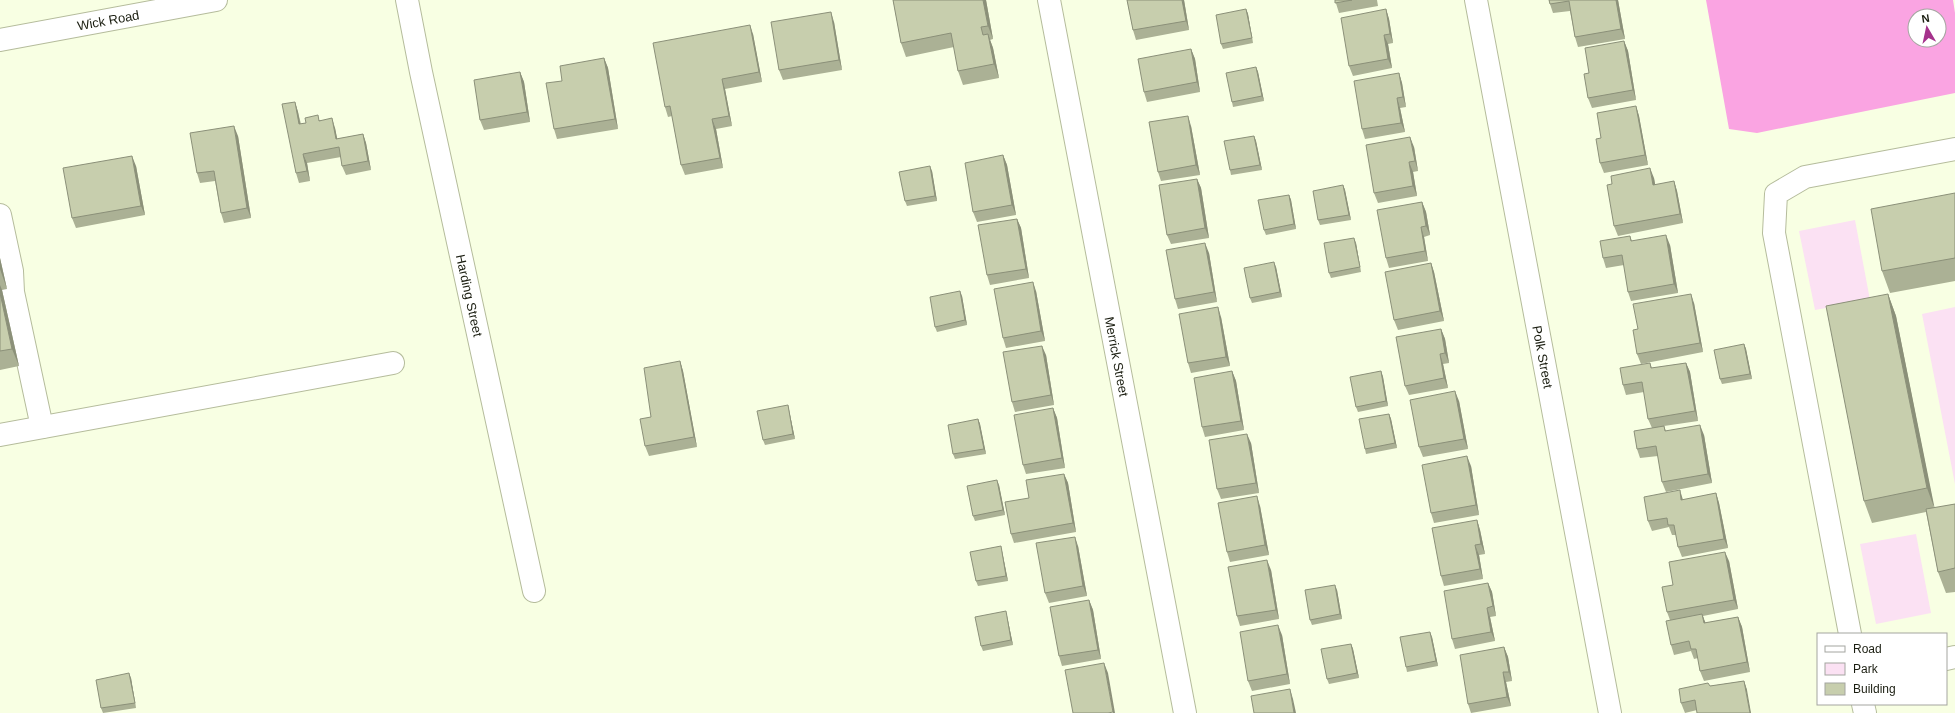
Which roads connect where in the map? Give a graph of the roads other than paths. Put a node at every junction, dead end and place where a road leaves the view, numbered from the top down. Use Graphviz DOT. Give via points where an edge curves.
graph roads {
  1 [pos="216,0"];
  2 [pos="407,0"];
  3 [pos="1049,0"];
  4 [pos="1476,0"];
  5 [pos="0,40"];
  6 [pos="1955,149"];
  7 [pos="0,215"];
  8 [pos="393,363"];
  9 [pos="42,427"];
  10 [pos="0,435"];
  11 [pos="534,591"];
  12 [pos="1850,633"];
  13 [pos="1185,713"];
  14 [pos="1610,713"];
  1 -- 5 [label="street, Wick Road"];
  2 -- 11 [label="street, Harding Street"];
  3 -- 13 [label="street, Merrick Street"];
  4 -- 14 [label="street, Polk Street"];
  6 -- 12 [label="street" via="1805,177 1776,194 1774,233"];
  7 -- 9 [label="street" via="12,271 13,292"];
  8 -- 9 [label="street"];
  9 -- 10 [label="street"];
}
